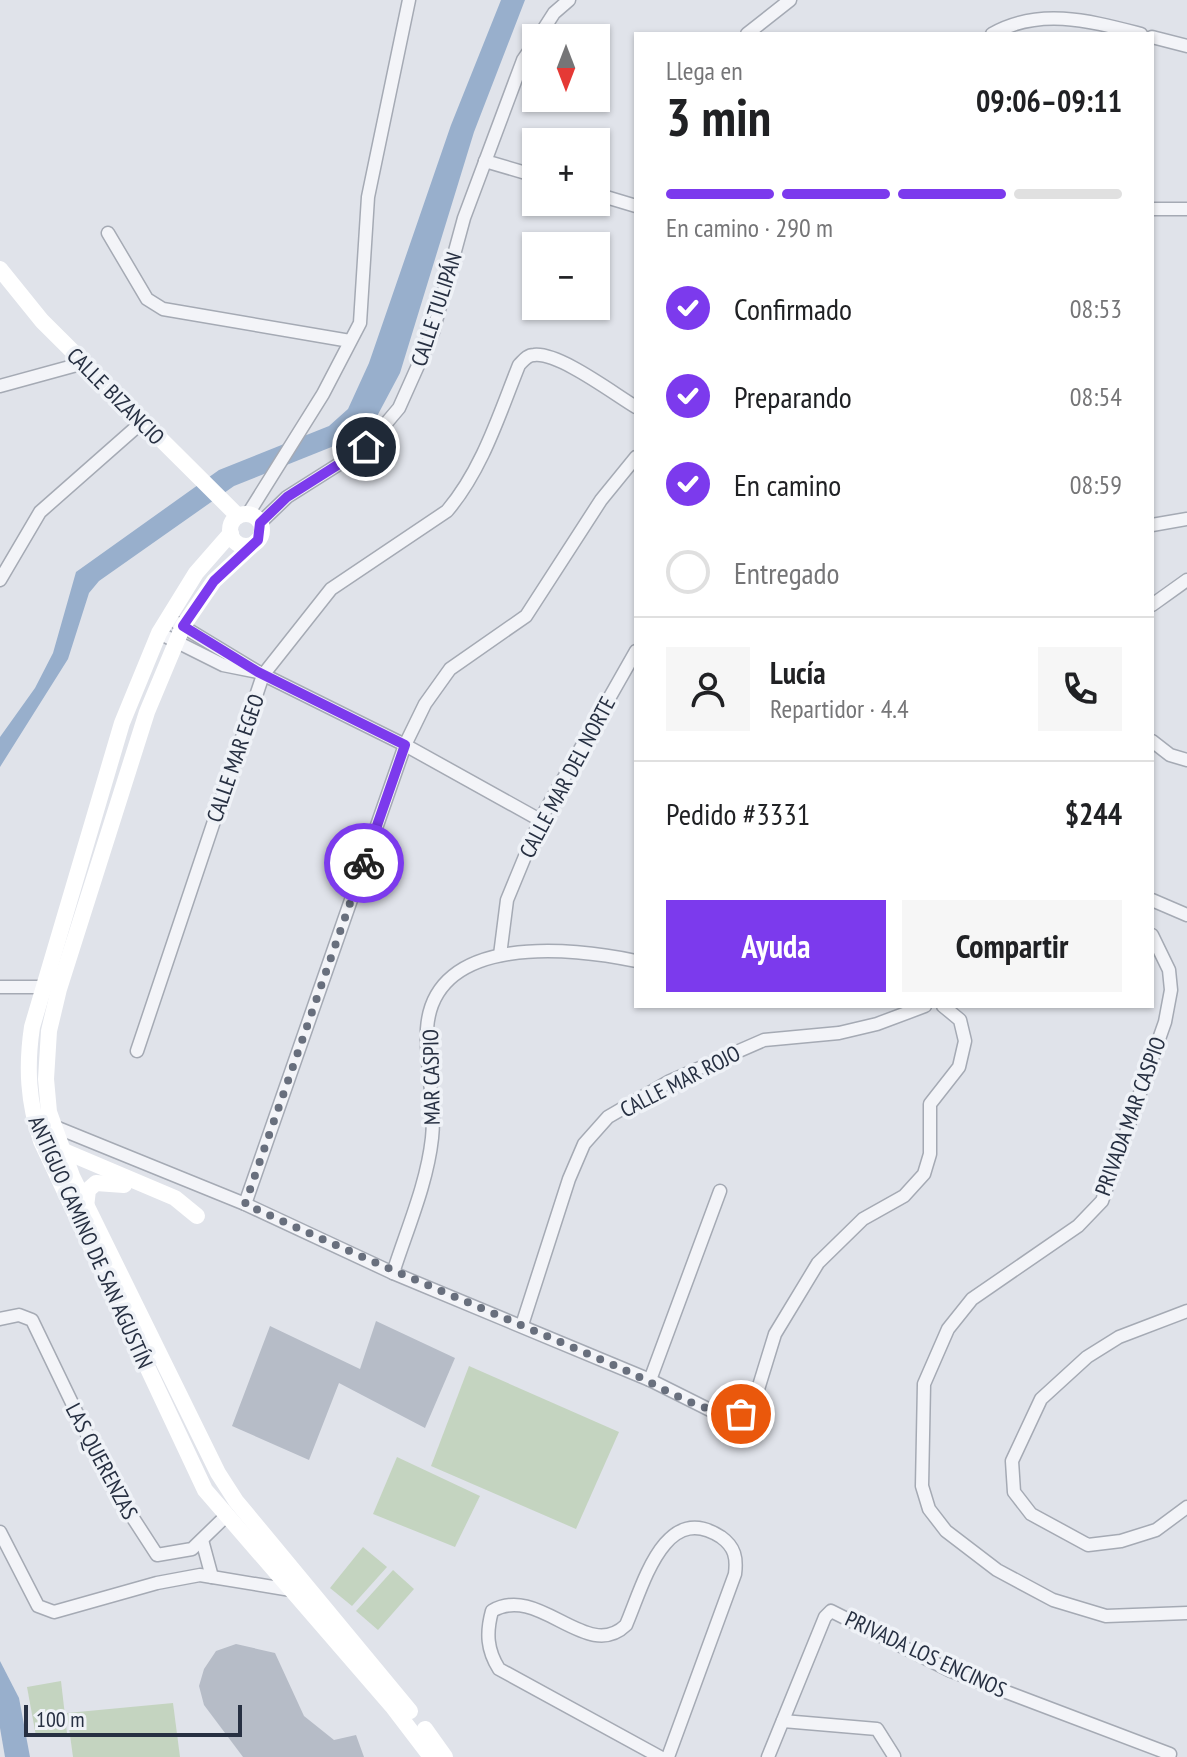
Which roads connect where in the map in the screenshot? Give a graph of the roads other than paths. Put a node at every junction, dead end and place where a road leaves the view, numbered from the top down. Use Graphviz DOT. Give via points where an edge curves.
graph roads {
  1 [pos="409,0"];
  2 [pos="569,0"];
  3 [pos="790,0"];
  4 [pos="547,24"];
  5 [pos="750,32"];
  6 [pos="996,32"];
  7 [pos="1132,32"];
  8 [pos="1154,38"];
  9 [pos="1187,46"];
  10 [pos="522,63"];
  11 [pos="485,161"];
  12 [pos="522,172"];
  13 [pos="610,198"];
  14 [pos="634,205"];
  15 [pos="1154,209"];
  16 [pos="1187,209"];
  17 [pos="108,233"];
  18 [pos="0,269"];
  19 [pos="350,341"];
  20 [pos="84,363"];
  21 [pos="6,385"];
  22 [pos="0,395"];
  23 [pos="634,406"];
  24 [pos="141,423"];
  25 [pos="634,459"];
  26 [pos="249,518"];
  27 [pos="1187,519"];
  28 [pos="1154,525"];
  29 [pos="231,533"];
  30 [pos="258,540"];
  31 [pos="0,580"];
  32 [pos="1187,580"];
  33 [pos="1154,604"];
  34 [pos="171,630"];
  35 [pos="634,655"];
  36 [pos="260,673"];
  37 [pos="1154,743"];
  38 [pos="405,745"];
  39 [pos="1187,760"];
  40 [pos="540,820"];
  41 [pos="1154,901"];
  42 [pos="1187,915"];
  43 [pos="1154,939"];
  44 [pos="500,955"];
  45 [pos="634,961"];
  46 [pos="0,987"];
  47 [pos="40,987"];
  48 [pos="914,1008"];
  49 [pos="945,1008"];
  50 [pos="137,1051"];
  51 [pos="34,1120"];
  52 [pos="53,1125"];
  53 [pos="41,1141"];
  54 [pos="62,1150"];
  55 [pos="124,1185"];
  56 [pos="720,1191"];
  57 [pos="245,1204"];
  58 [pos="86,1207"];
  59 [pos="197,1216"];
  60 [pos="393,1273"];
  61 [pos="1187,1311"];
  62 [pos="0,1319"];
  63 [pos="522,1325"];
  64 [pos="650,1380"];
  65 [pos="1187,1507"];
  66 [pos="225,1517"];
  67 [pos="0,1532"];
  68 [pos="202,1540"];
  69 [pos="212,1577"];
  70 [pos="291,1590"];
  71 [pos="1187,1613"];
  72 [pos="396,1702"];
  73 [pos="783,1721"];
  74 [pos="672,1743"];
  75 [pos="1170,1754"];
  76 [pos="654,1756"];
  77 [pos="894,1756"];
  78 [pos="431,1757"];
  79 [pos="445,1757"];
  80 [pos="668,1757"];
  81 [pos="768,1757"];
  1 -- 19 [label="street" via="374,160 364,301"];
  2 -- 4 [label="street, CALLE TULIPÁN"];
  3 -- 5 [label="street"];
  6 -- 7 [label="street" via="1035,19 1069,18"];
  8 -- 9 [label="street"];
  10 -- 11 [label="street, CALLE TULIPÁN"];
  11 -- 12 [label="street"];
  11 -- 26 [label="street, CALLE TULIPÁN" via="433,332 399,408 366,447"];
  13 -- 14 [label="street"];
  15 -- 16 [label="street"];
  17 -- 19 [label="street" via="147,299 163,309"];
  18 -- 20 [label="street, CALLE BIZANCIO"];
  19 -- 26 [label="street"];
  20 -- 21 [label="street"];
  20 -- 24 [label="street, CALLE BIZANCIO"];
  21 -- 22 [label="street"];
  23 -- 36 [label="street, CALLE MAR EGEO" via="546,356 526,357 453,505 331,589"];
  24 -- 26 [label="street, CALLE BIZANCIO"];
  24 -- 31 [label="street" via="40,512"];
  25 -- 38 [label="street" via="601,500 526,616 450,669"];
  26 -- 29 [label="street, ANTIGUO CAMINO DE SAN AGUSTÍN" via="232,524"];
  26 -- 30 [label="street"];
  27 -- 28 [label="street"];
  29 -- 30 [label="street" via="240,545"];
  29 -- 34 [label="street, ANTIGUO CAMINO DE SAN AGUSTÍN" via="196,573"];
  30 -- 34 [label="street, ANTIGUO CAMINO DE SAN AGUSTÍN"];
  32 -- 33 [label="street"];
  34 -- 36 [label="street" via="238,670"];
  34 -- 47 [label="street, ANTIGUO CAMINO DE SAN AGUSTÍN" via="108,763"];
  34 -- 52 [label="street, ANTIGUO CAMINO DE SAN AGUSTÍN" via="56,999 46,1079"];
  35 -- 40 [label="street, CALLE MAR DEL NORTE"];
  36 -- 38 [label="street"];
  36 -- 50 [label="street, CALLE MAR EGEO"];
  37 -- 39 [label="street"];
  38 -- 40 [label="street"];
  38 -- 57 [label="street"];
  40 -- 44 [label="street, CALLE MAR DEL NORTE" via="507,900"];
  41 -- 42 [label="street"];
  43 -- 71 [label="street, PRIVADA MAR CASPIO" via="1169,970 1165,1022 1102,1201 1078,1226 972,1299 948,1329 924,1384 922,1486 929,1509 946,1531 997,1570 1053,1600 1106,1616"];
  44 -- 45 [label="street, MAR CASPIO" via="552,950"];
  44 -- 60 [label="street, MAR CASPIO" via="451,976 431,1009 427,1028 432,1138"];
  46 -- 47 [label="street"];
  47 -- 51 [label="street, ANTIGUO CAMINO DE SAN AGUSTÍN" via="27,1056"];
  48 -- 63 [label="street, CALLE MAR ROJO" via="839,1033 764,1040 670,1081 608,1117 579,1156"];
  49 -- 64 [label="street" via="960,1020 965,1041 959,1067 930,1104 930,1154 924,1174 904,1196 863,1219 818,1263 775,1334 755,1399 741,1414 716,1413"];
  51 -- 52 [label="street"];
  51 -- 53 [label="street, ANTIGUO CAMINO DE SAN AGUSTÍN"];
  52 -- 54 [label="street, ANTIGUO CAMINO DE SAN AGUSTÍN"];
  52 -- 57 [label="street"];
  53 -- 54 [label="street"];
  53 -- 66 [label="street, ANTIGUO CAMINO DE SAN AGUSTÍN" via="197,1477"];
  54 -- 58 [label="street, ANTIGUO CAMINO DE SAN AGUSTÍN"];
  54 -- 59 [label="street" via="175,1198"];
  55 -- 58 [label="street" via="96,1183 88,1190"];
  56 -- 64 [label="street"];
  57 -- 60 [label="street"];
  58 -- 72 [label="street, ANTIGUO CAMINO DE SAN AGUSTÍN" via="218,1473"];
  60 -- 63 [label="street"];
  61 -- 65 [label="street" via="1119,1337 1087,1357 1041,1399 1012,1461 1014,1492 1031,1514 1088,1545 1156,1530"];
  62 -- 68 [label="street, LAS QUERENZAS" via="19,1315 32,1320 111,1484 157,1555 192,1549"];
  63 -- 64 [label="street"];
  66 -- 68 [label="street, LAS QUERENZAS"];
  66 -- 70 [label="street, ANTIGUO CAMINO DE SAN AGUSTÍN"];
  67 -- 69 [label="street" via="38,1606 54,1612 157,1583"];
  68 -- 69 [label="street"];
  69 -- 70 [label="street"];
  70 -- 72 [label="street, ANTIGUO CAMINO DE SAN AGUSTÍN"];
  72 -- 78 [label="street, ANTIGUO CAMINO DE SAN AGUSTÍN"];
  72 -- 79 [label="street, ANTIGUO CAMINO DE SAN AGUSTÍN"];
  73 -- 75 [label="street, PRIVADA LOS ENCINOS" via="831,1611 951,1671"];
  73 -- 77 [label="street" via="877,1729"];
  73 -- 81 [label="street, PRIVADA LOS ENCINOS"];
  74 -- 76 [label="street"];
  74 -- 76 [label="street" via="728,1601 737,1558 729,1543 696,1528 682,1527 671,1534 618,1632 592,1635 521,1603 492,1611 491,1656 499,1669"];
  74 -- 80 [label="street"];
}
